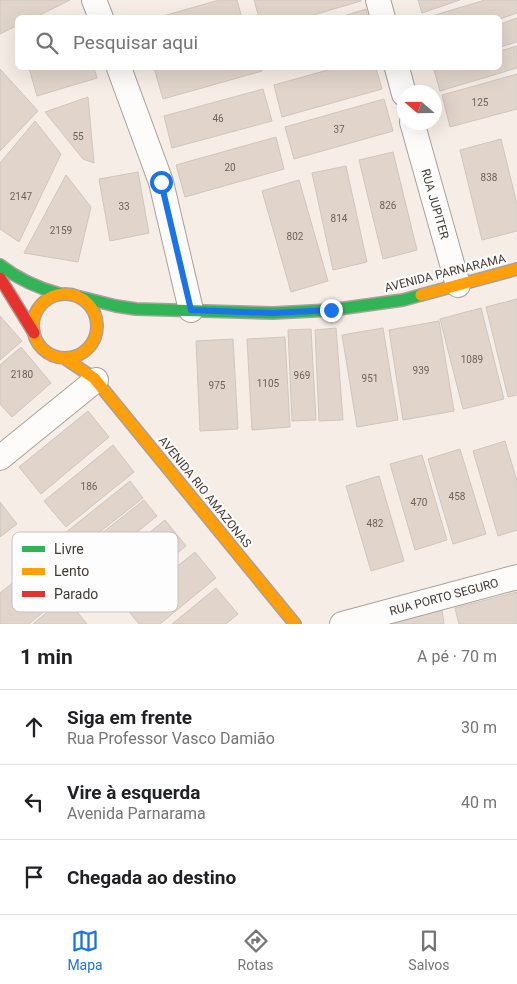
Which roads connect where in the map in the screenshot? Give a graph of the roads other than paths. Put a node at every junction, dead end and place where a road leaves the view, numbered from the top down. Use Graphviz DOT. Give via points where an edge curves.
graph roads {
  1 [pos="94,0"];
  2 [pos="378,0"];
  3 [pos="100,15"];
  4 [pos="382,15"];
  5 [pos="120,70"];
  6 [pos="398,70"];
  7 [pos="402,85"];
  8 [pos="414,130"];
  9 [pos="0,265"];
  10 [pos="517,269"];
  11 [pos="0,278"];
  12 [pos="458,285"];
  13 [pos="60,294"];
  14 [pos="80,297"];
  15 [pos="180,310"];
  16 [pos="130,319"];
  17 [pos="108,325"];
  18 [pos="34,333"];
  19 [pos="95,337"];
  20 [pos="64,358"];
  21 [pos="93,370"];
  22 [pos="0,458"];
  23 [pos="517,577"];
  24 [pos="295,624"];
  25 [pos="342,624"];
  1 -- 3 [label="street"];
  2 -- 4 [label="street"];
  5 -- 15 [label="street" via="161,182"];
  6 -- 7 [label="street"];
  8 -- 12 [label="street, RUA JUPITER"];
  9 -- 13 [label="main road" via="19,280"];
  10 -- 12 [label="main road, AVENIDA PARNARAMA"];
  11 -- 18 [label="main road"];
  12 -- 15 [label="main road, AVENIDA PARNARAMA" via="403,300 331,310 273,313"];
  13 -- 14 [label="main road"];
  13 -- 18 [label="main road" via="50,297 36,312"];
  14 -- 15 [label="main road, AVENIDA PARNARAMA" via="136,309"];
  14 -- 19 [label="main road" via="89,303 94,313 97,323"];
  15 -- 16 [label="main road, AVENIDA PARNARAMA"];
  17 -- 19 [label="main road"];
  18 -- 20 [label="main road" via="44,350"];
  19 -- 20 [label="main road" via="81,353"];
  19 -- 21 [label="main road"];
  20 -- 21 [label="main road, AVENIDA RIO AMAZONAS"];
  21 -- 22 [label="street"];
  21 -- 24 [label="main road, AVENIDA RIO AMAZONAS"];
  23 -- 25 [label="street, RUA PORTO SEGURO"];
}
